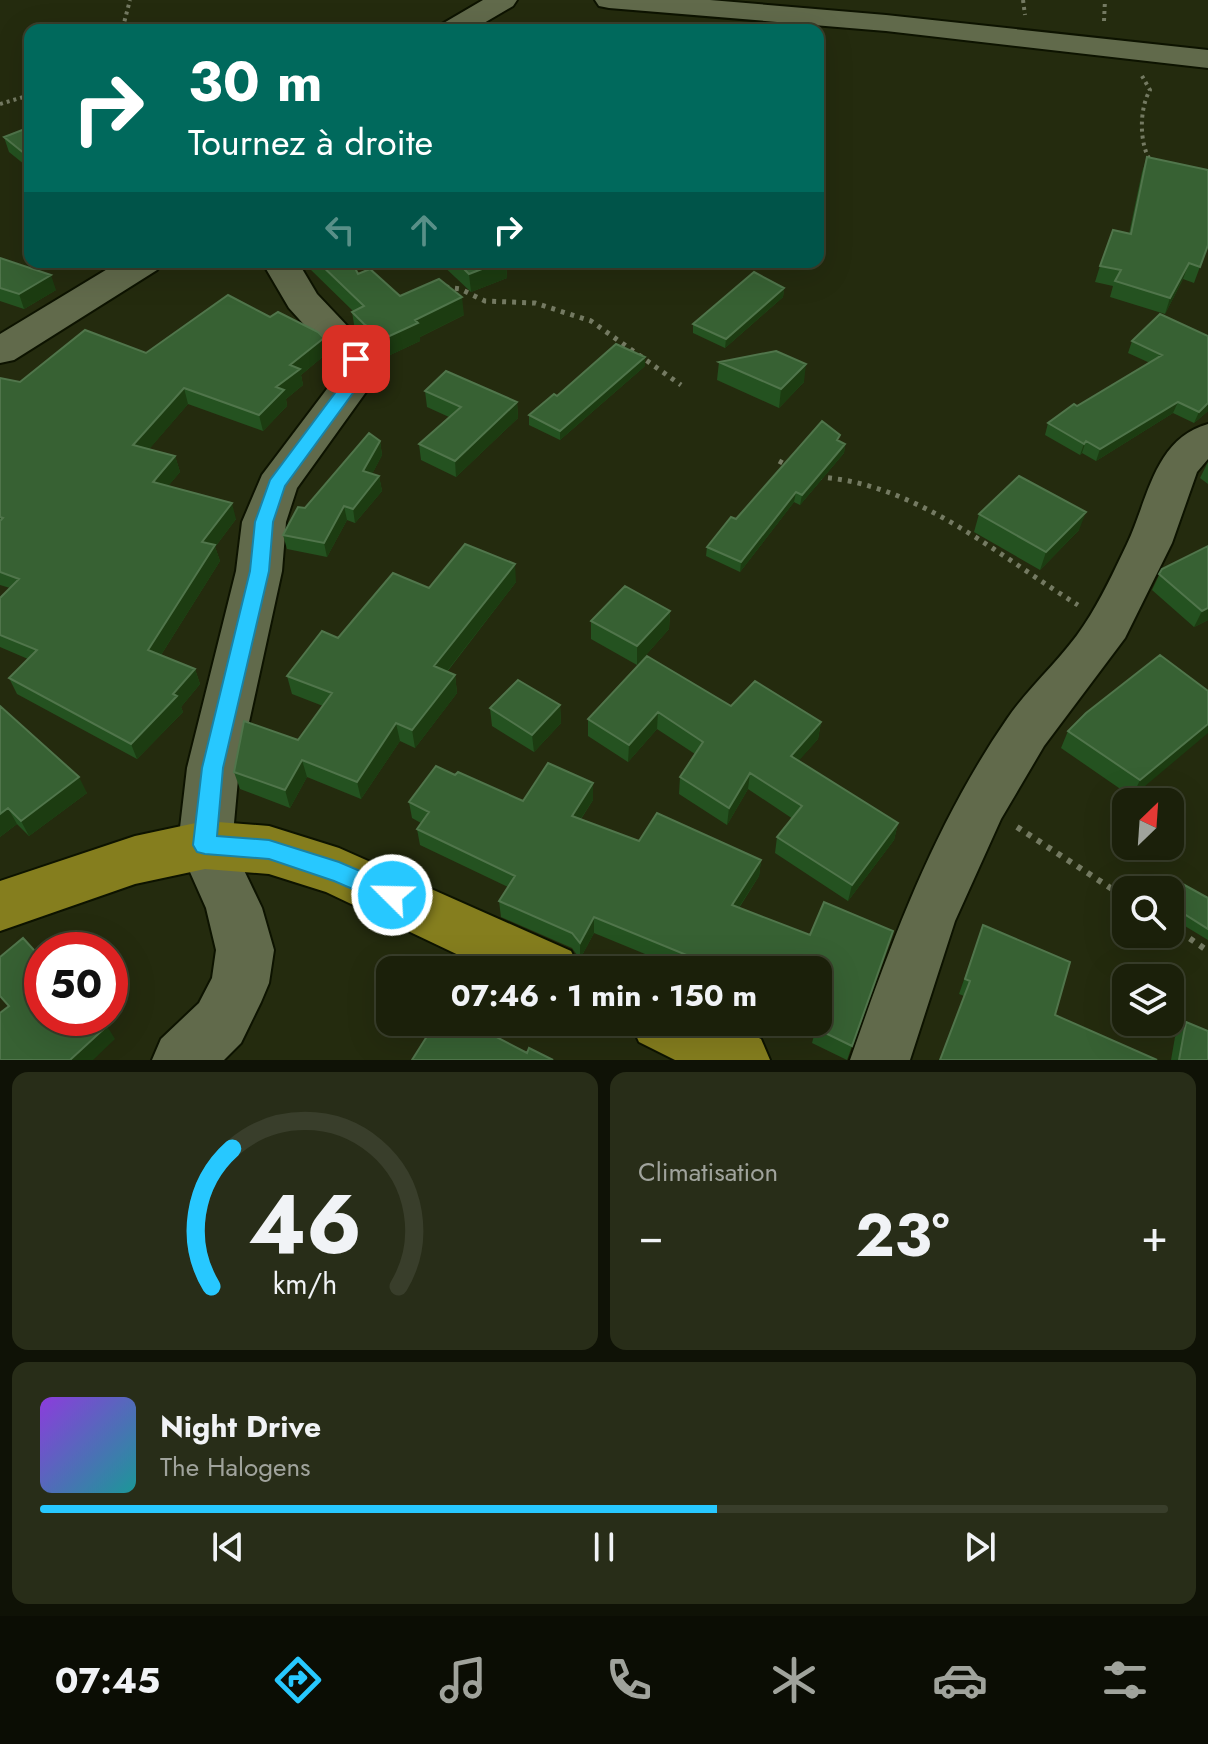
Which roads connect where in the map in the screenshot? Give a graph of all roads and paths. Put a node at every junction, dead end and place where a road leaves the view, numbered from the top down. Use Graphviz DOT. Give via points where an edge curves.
graph roads {
  1 [pos="130,0"];
  2 [pos="503,0"];
  3 [pos="609,0"];
  4 [pos="123,24"];
  5 [pos="462,24"];
  6 [pos="1139,49"];
  7 [pos="1208,59"];
  8 [pos="24,97"];
  9 [pos="0,104"];
  10 [pos="1159,165"];
  11 [pos="134,268"];
  12 [pos="283,268"];
  13 [pos="437,286"];
  14 [pos="0,351"];
  15 [pos="681,385"];
  16 [pos="1208,438"];
  17 [pos="779,461"];
  18 [pos="802,471"];
  19 [pos="813,475"];
  20 [pos="1111,621"];
  21 [pos="980,807"];
  22 [pos="205,845"];
  23 [pos="1112,890"];
  24 [pos="0,906"];
  25 [pos="1184,935"];
  26 [pos="1208,951"];
  27 [pos="521,956"];
  28 [pos="689,1036"];
  29 [pos="182,1060"];
  30 [pos="740,1060"];
  31 [pos="880,1060"];
  1 -- 4 [label="path"];
  2 -- 5 [label="street"];
  3 -- 6 [label="street"];
  6 -- 7 [label="street"];
  6 -- 10 [label="path" via="1136,64 1150,90 1144,99 1144,152 1147,161"];
  8 -- 9 [label="path"];
  11 -- 14 [label="street"];
  12 -- 22 [label="street" via="302,300 356,359 356,378 277,485 264,522 259,571 213,768"];
  13 -- 15 [label="path" via="485,301 535,303 591,321"];
  16 -- 20 [label="street" via="1178,467 1150,543"];
  17 -- 18 [label="path"];
  19 -- 20 [label="path" via="880,489 957,524 1067,599"];
  20 -- 21 [label="street" via="1026,731"];
  21 -- 23 [label="path" via="1041,840"];
  21 -- 31 [label="street" via="927,921"];
  22 -- 24 [label="main road" via="135,860"];
  22 -- 27 [label="main road" via="269,850 339,872"];
  22 -- 29 [label="street" via="234,908 245,950 240,983 220,1023"];
  25 -- 26 [label="path"];
  28 -- 30 [label="main road"];
}
